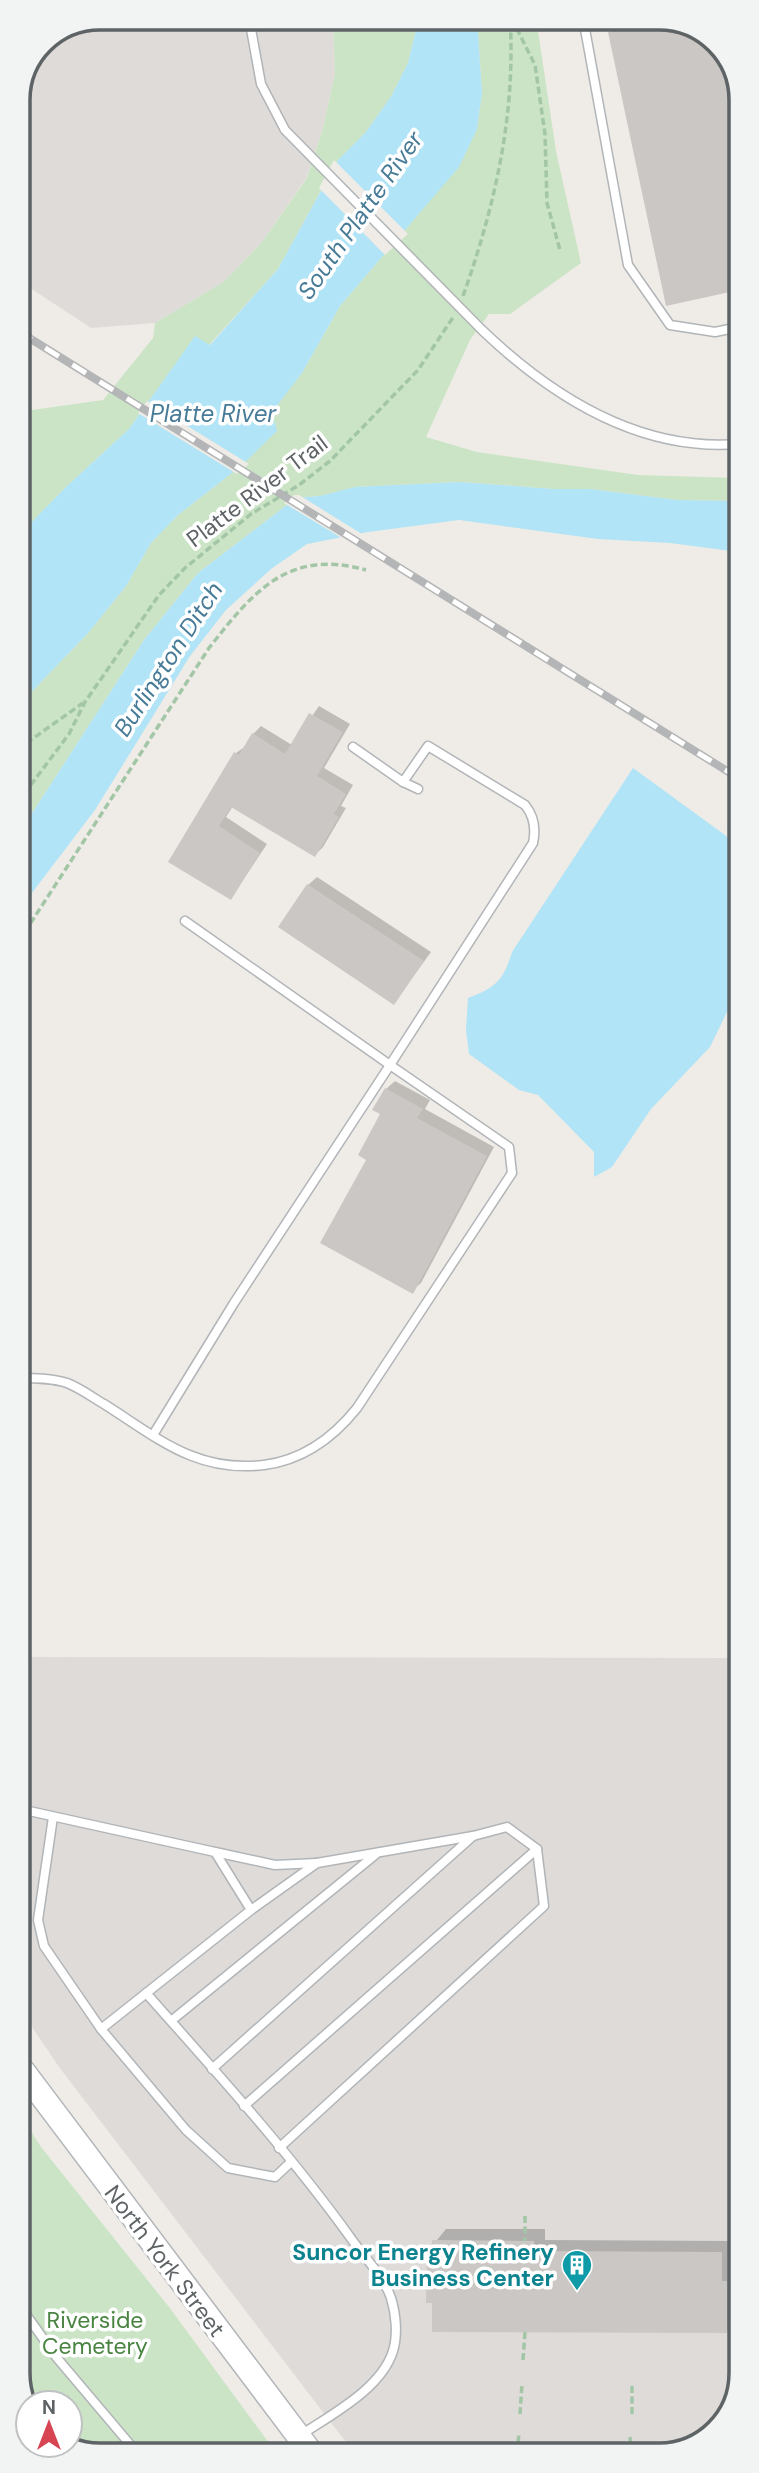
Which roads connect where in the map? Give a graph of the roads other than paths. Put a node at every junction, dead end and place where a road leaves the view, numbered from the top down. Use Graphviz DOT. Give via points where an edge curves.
graph roads {
  1 [pos="251,30"];
  2 [pos="585,30"];
  3 [pos="729,329"];
  4 [pos="729,444"];
  5 [pos="353,747"];
  6 [pos="403,782"];
  7 [pos="418,789"];
  8 [pos="185,921"];
  9 [pos="390,1065"];
  10 [pos="30,1379"];
  11 [pos="153,1435"];
  12 [pos="30,1811"];
  13 [pos="53,1817"];
  14 [pos="473,1836"];
  15 [pos="537,1849"];
  16 [pos="215,1852"];
  17 [pos="378,1853"];
  18 [pos="317,1863"];
  19 [pos="251,1910"];
  20 [pos="146,1993"];
  21 [pos="171,2021"];
  22 [pos="101,2029"];
  23 [pos="212,2069"];
  24 [pos="30,2080"];
  25 [pos="244,2106"];
  26 [pos="279,2148"];
  27 [pos="291,2162"];
  28 [pos="30,2320"];
  29 [pos="129,2443"];
  30 [pos="303,2443"];
  31 [pos="308,2443"];
  1 -- 4 [label="lane, bridge" via="261,84 285,130 482,330 539,381 613,422 693,442"];
  2 -- 3 [label="lane" via="628,265 670,325 715,332"];
  5 -- 6 [label="lane"];
  6 -- 7 [label="lane"];
  6 -- 9 [label="lane" via="428,746 525,805 535,832 533,843"];
  8 -- 9 [label="lane"];
  9 -- 11 [label="lane"];
  9 -- 11 [label="lane" via="509,1147 512,1173 357,1408 322,1443 278,1463 233,1467 184,1455"];
  10 -- 11 [label="lane" via="66,1383"];
  12 -- 13 [label="lane"];
  13 -- 16 [label="lane"];
  13 -- 22 [label="lane" via="38,1920 44,1946"];
  14 -- 15 [label="lane" via="507,1827"];
  14 -- 17 [label="lane"];
  14 -- 23 [label="lane"];
  15 -- 25 [label="lane"];
  15 -- 26 [label="lane" via="544,1906"];
  16 -- 18 [label="lane" via="275,1865"];
  16 -- 19 [label="lane"];
  17 -- 18 [label="lane"];
  17 -- 21 [label="lane"];
  18 -- 19 [label="lane"];
  19 -- 20 [label="lane"];
  20 -- 21 [label="lane"];
  20 -- 22 [label="lane"];
  21 -- 23 [label="lane"];
  22 -- 27 [label="lane" via="186,2130 228,2168 275,2177"];
  23 -- 25 [label="lane"];
  24 -- 30 [label="main road, North York Street"];
  25 -- 26 [label="lane"];
  26 -- 27 [label="lane"];
  27 -- 31 [label="lane" via="381,2277 391,2298 396,2333 393,2351 372,2383"];
  28 -- 29 [label="lane"];
}
